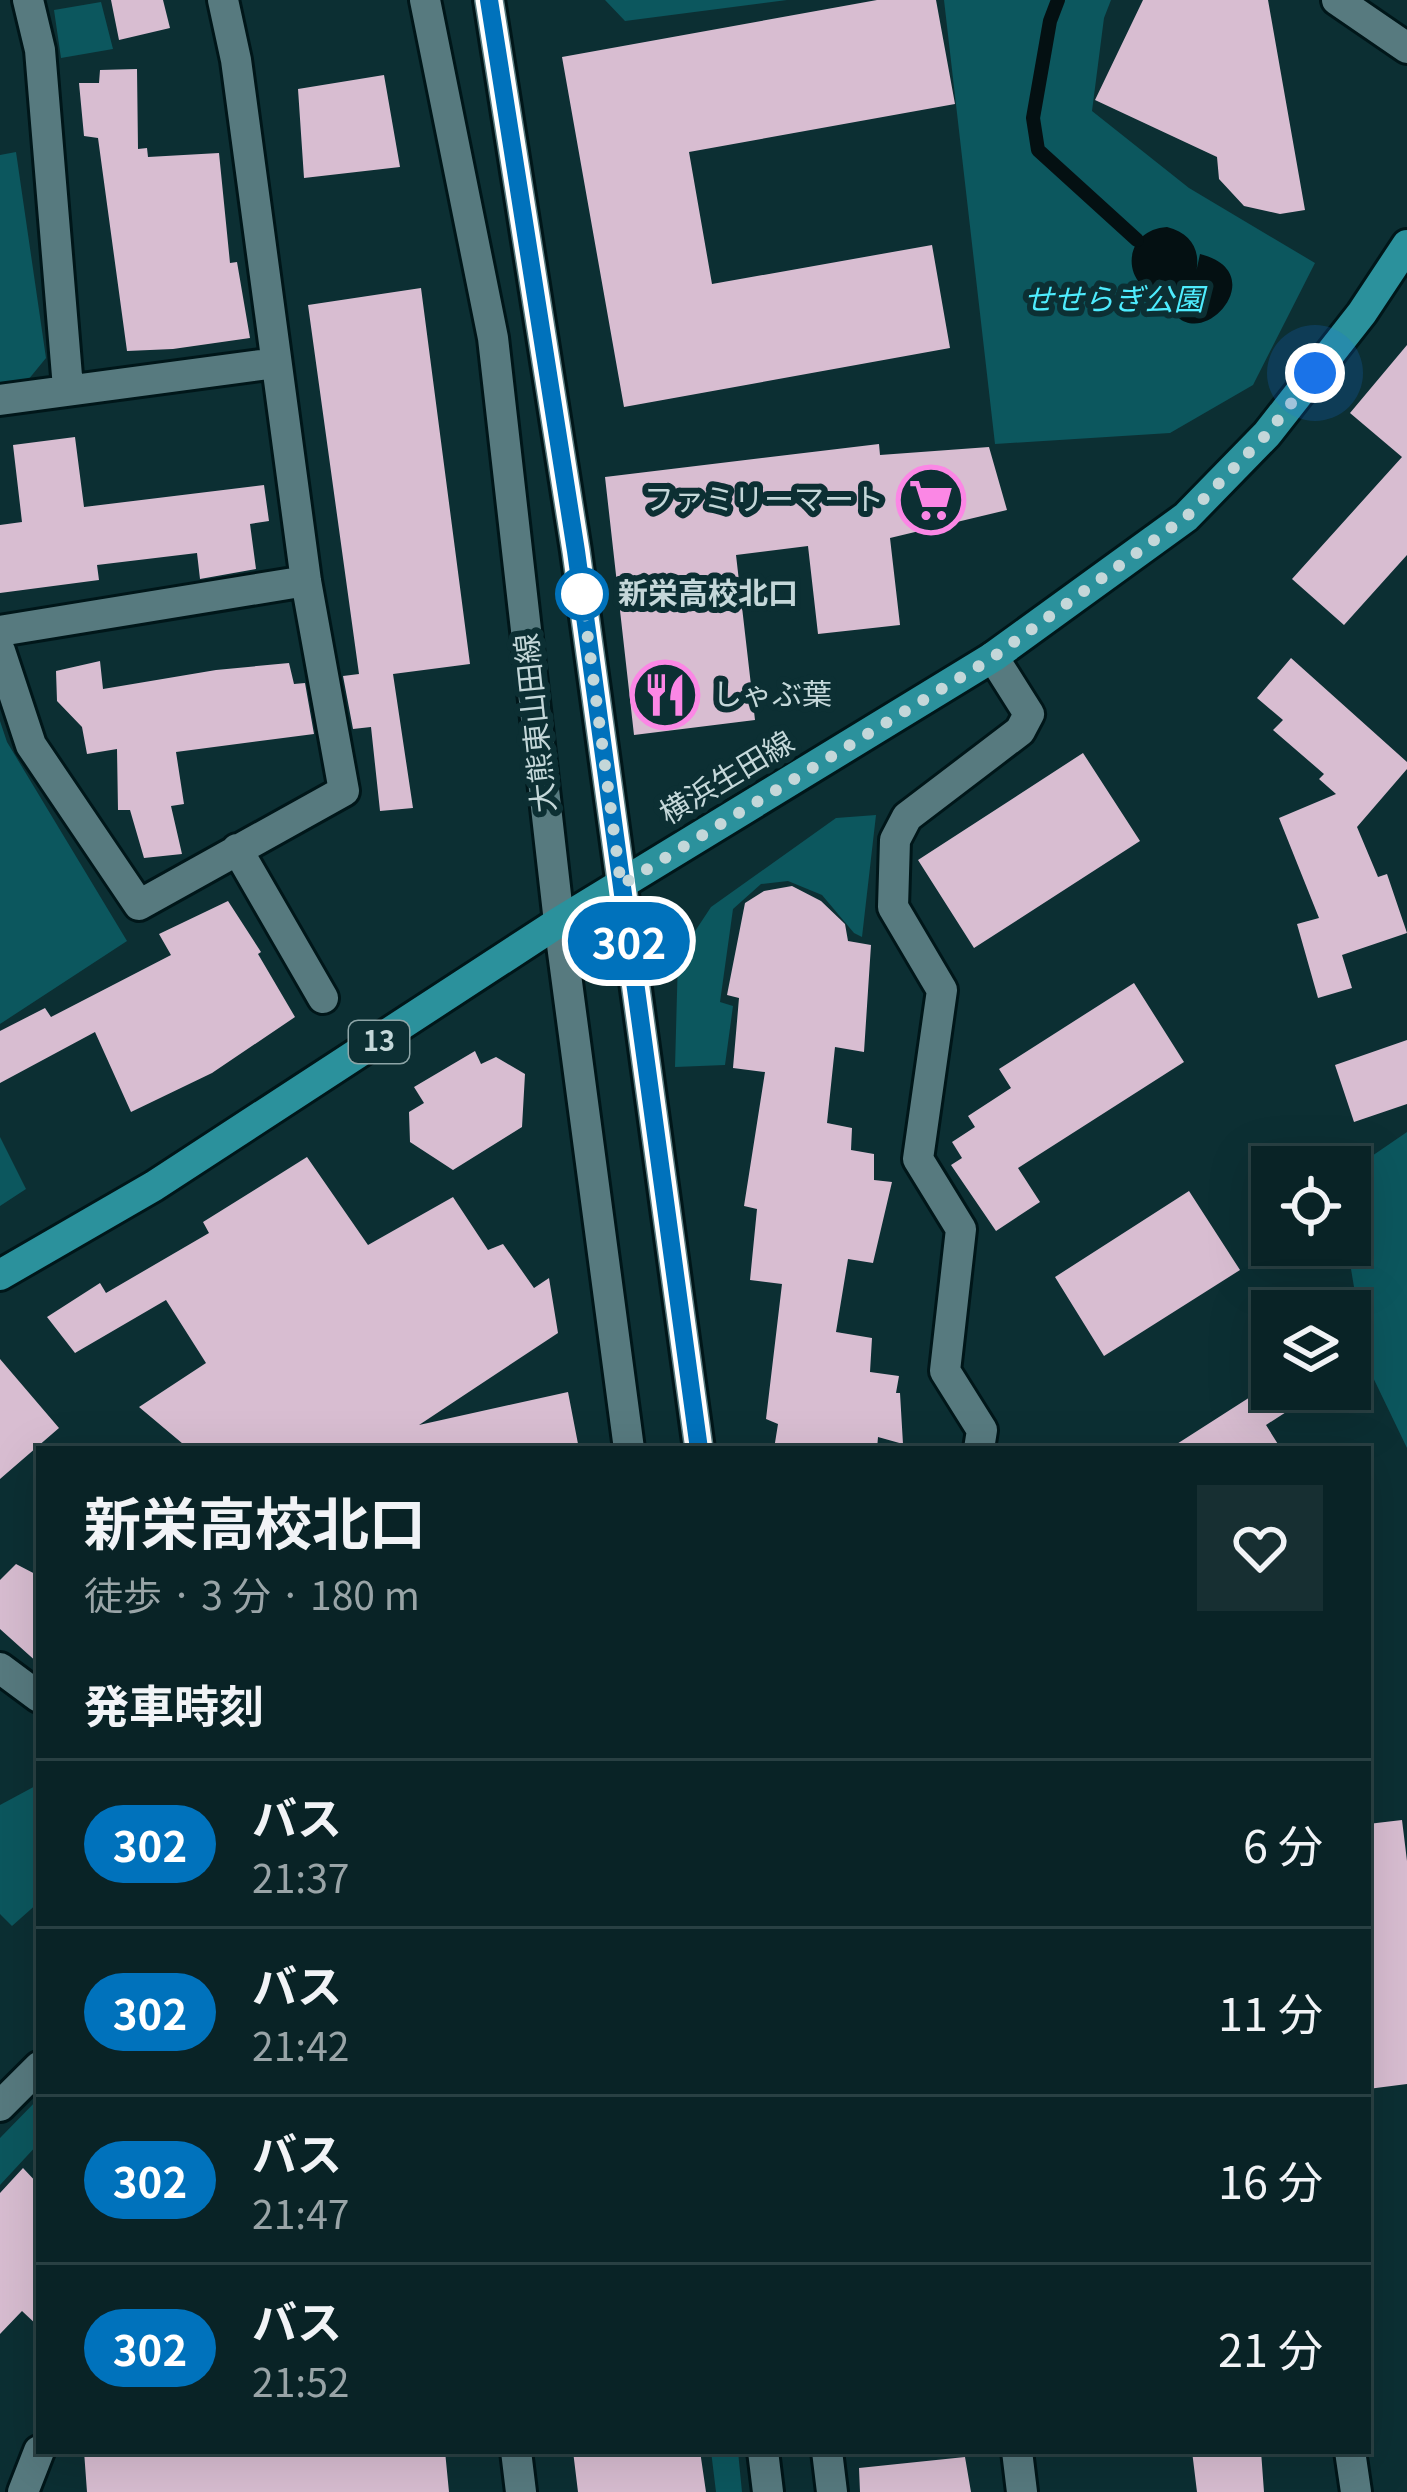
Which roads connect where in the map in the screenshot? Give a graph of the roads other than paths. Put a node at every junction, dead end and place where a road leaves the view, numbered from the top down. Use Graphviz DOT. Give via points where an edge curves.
graph roads {
  1 [pos="28,0"];
  2 [pos="223,0"];
  3 [pos="425,0"];
  4 [pos="489,0"];
  5 [pos="1337,0"];
  6 [pos="1407,48"];
  7 [pos="1407,245"];
  8 [pos="276,363"];
  9 [pos="68,388"];
  10 [pos="0,400"];
  11 [pos="306,581"];
  12 [pos="0,631"];
  13 [pos="0,651"];
  14 [pos="992,658"];
  15 [pos="237,849"];
  16 [pos="621,885"];
  17 [pos="559,922"];
  18 [pos="322,998"];
  19 [pos="0,1276"];
  20 [pos="629,1446"];
  21 [pos="699,1446"];
  22 [pos="980,1446"];
  23 [pos="0,1669"];
  24 [pos="36,1694"];
  25 [pos="36,2070"];
  26 [pos="0,2106"];
  27 [pos="38,2454"];
  28 [pos="516,2454"];
  29 [pos="763,2454"];
  30 [pos="827,2454"];
  31 [pos="1017,2454"];
  32 [pos="1350,2454"];
  33 [pos="23,2492"];
  34 [pos="520,2492"];
  35 [pos="768,2492"];
  36 [pos="832,2492"];
  37 [pos="1022,2492"];
  38 [pos="1356,2492"];
  1 -- 9 [label="street" via="40,50"];
  2 -- 8 [label="street"];
  3 -- 17 [label="street, 大熊東山田線" via="493,338"];
  4 -- 16 [label="street, 大熊東山田線"];
  5 -- 6 [label="street"];
  7 -- 14 [label="main road, 横浜生田線 / 13" via="1267,434 1186,517"];
  8 -- 9 [label="street"];
  8 -- 11 [label="street"];
  9 -- 10 [label="street"];
  11 -- 12 [label="street"];
  11 -- 15 [label="street" via="344,790"];
  13 -- 15 [label="street" via="31,745 139,905"];
  14 -- 16 [label="main road, 横浜生田線 / 13"];
  14 -- 22 [label="street" via="1029,714 1020,731 907,818 895,840 893,907 942,990 918,1159 961,1229 945,1371 982,1430"];
  15 -- 18 [label="street"];
  16 -- 17 [label="main road, 横浜生田線 / 13"];
  16 -- 21 [label="street, 大熊東山田線"];
  17 -- 19 [label="main road, 横浜生田線 / 13" via="352,1048 154,1186"];
  17 -- 20 [label="street, 大熊東山田線"];
  23 -- 24 [label="street"];
  25 -- 26 [label="street"];
  27 -- 33 [label="street"];
  28 -- 34 [label="street"];
  29 -- 35 [label="street"];
  30 -- 36 [label="street"];
  31 -- 37 [label="street"];
  32 -- 38 [label="street"];
}
